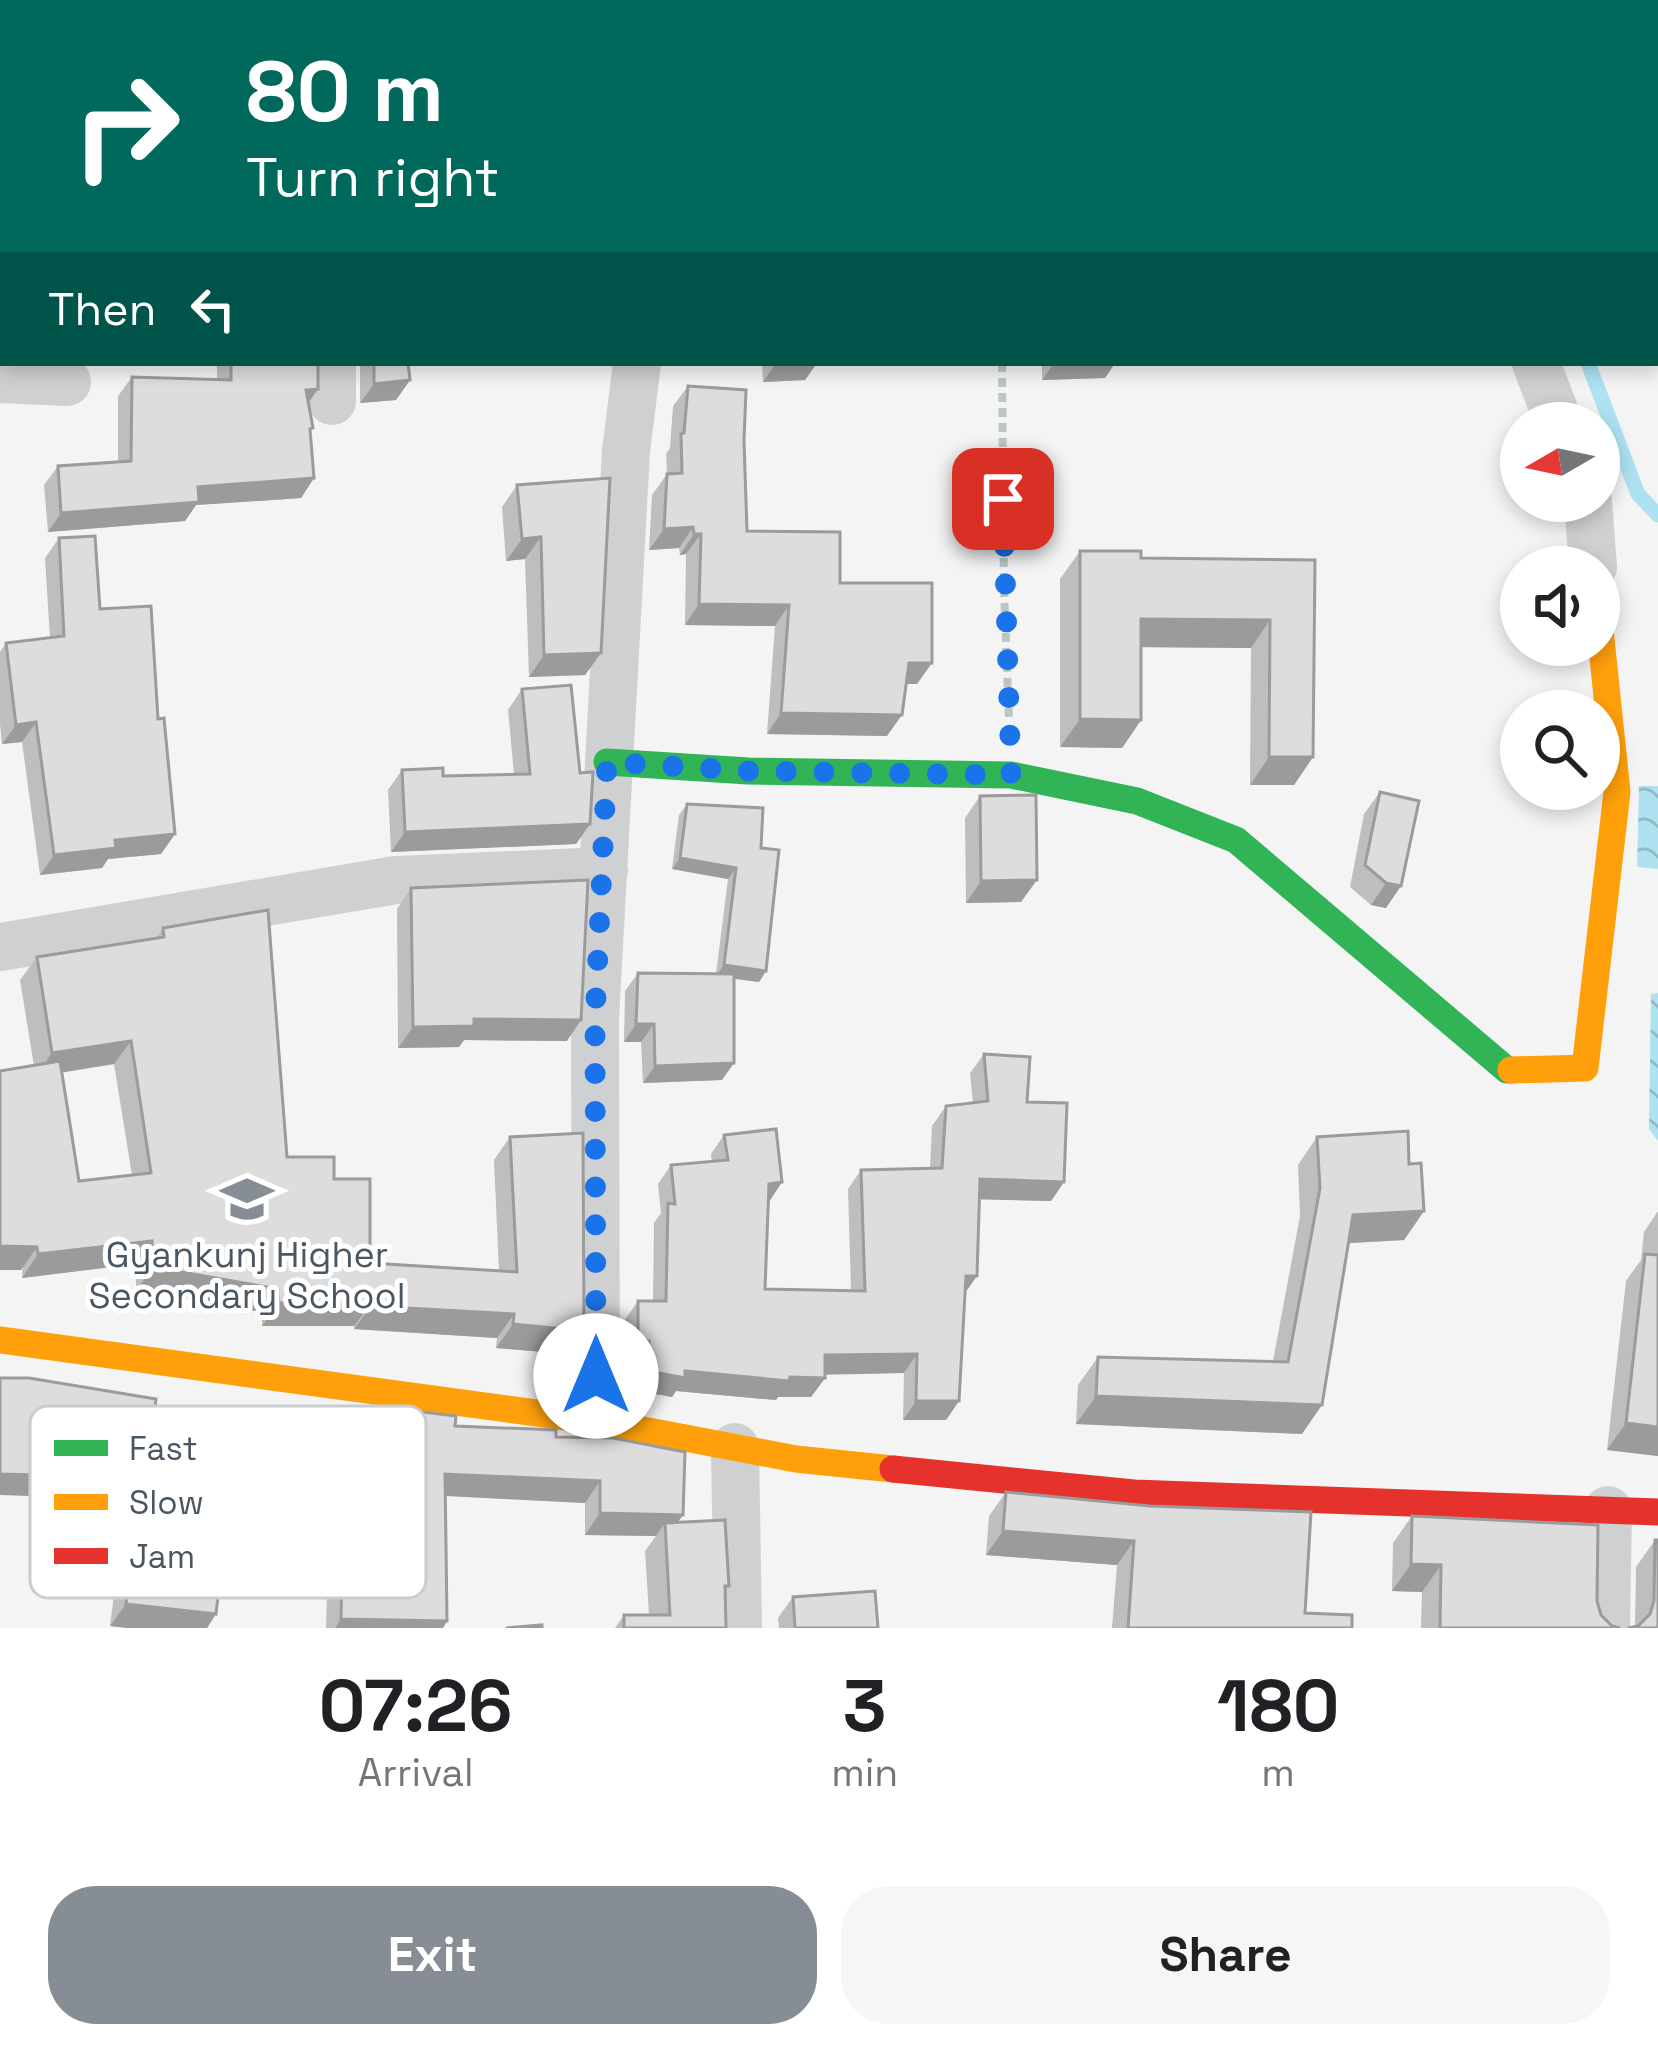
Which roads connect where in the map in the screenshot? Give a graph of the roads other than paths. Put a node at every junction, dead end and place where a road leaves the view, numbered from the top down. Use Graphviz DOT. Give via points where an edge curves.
graph roads {
  1 [pos="637,366"];
  2 [pos="1537,366"];
  3 [pos="0,379"];
  4 [pos="67,382"];
  5 [pos="1551,402"];
  6 [pos="1604,666"];
  7 [pos="607,762"];
  8 [pos="604,871"];
  9 [pos="0,947"];
  10 [pos="0,1340"];
  11 [pos="596,1421"];
  12 [pos="735,1447"];
  13 [pos="1608,1510"];
  14 [pos="1658,1512"];
  15 [pos="737,1628"];
  16 [pos="1606,1628"];
  1 -- 7 [label="street"];
  2 -- 5 [label="street"];
  3 -- 4 [label="street"];
  6 -- 7 [label="main road" via="1617,792 1585,1068 1507,1070 1236,840 1137,801 1011,775"];
  7 -- 8 [label="street"];
  8 -- 9 [label="street" via="396,880"];
  8 -- 11 [label="street" via="595,1019"];
  10 -- 11 [label="main road"];
  11 -- 12 [label="main road"];
  12 -- 13 [label="main road" via="1134,1493"];
  12 -- 15 [label="street"];
  13 -- 14 [label="main road"];
  13 -- 16 [label="street"];
}
